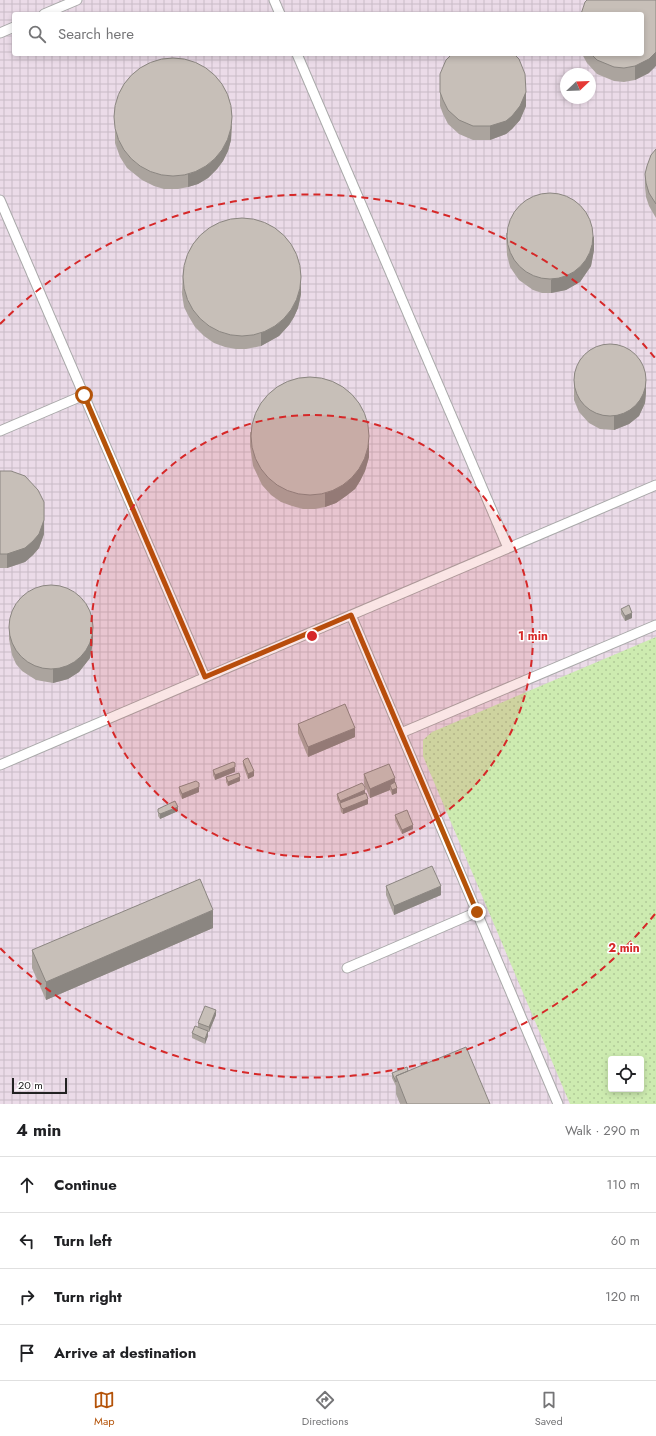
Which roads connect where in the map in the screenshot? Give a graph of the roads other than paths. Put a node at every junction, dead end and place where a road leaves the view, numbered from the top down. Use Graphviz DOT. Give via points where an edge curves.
graph roads {
  1 [pos="77,0"];
  2 [pos="274,0"];
  3 [pos="49,12"];
  4 [pos="279,12"];
  5 [pos="12,28"];
  6 [pos="0,33"];
  7 [pos="298,56"];
  8 [pos="0,200"];
  9 [pos="84,395"];
  10 [pos="0,431"];
  11 [pos="656,485"];
  12 [pos="508,548"];
  13 [pos="351,615"];
  14 [pos="656,625"];
  15 [pos="205,677"];
  16 [pos="401,733"];
  17 [pos="0,765"];
  18 [pos="477,912"];
  19 [pos="347,968"];
  20 [pos="558,1104"];
  1 -- 3 [label="lane"];
  2 -- 4 [label="lane"];
  5 -- 6 [label="lane"];
  7 -- 12 [label="lane"];
  8 -- 9 [label="lane"];
  9 -- 10 [label="lane"];
  9 -- 15 [label="lane"];
  11 -- 12 [label="lane"];
  12 -- 13 [label="lane"];
  13 -- 15 [label="lane"];
  13 -- 16 [label="lane"];
  14 -- 16 [label="lane"];
  15 -- 17 [label="lane"];
  16 -- 18 [label="lane"];
  18 -- 19 [label="lane"];
  18 -- 20 [label="lane"];
}
